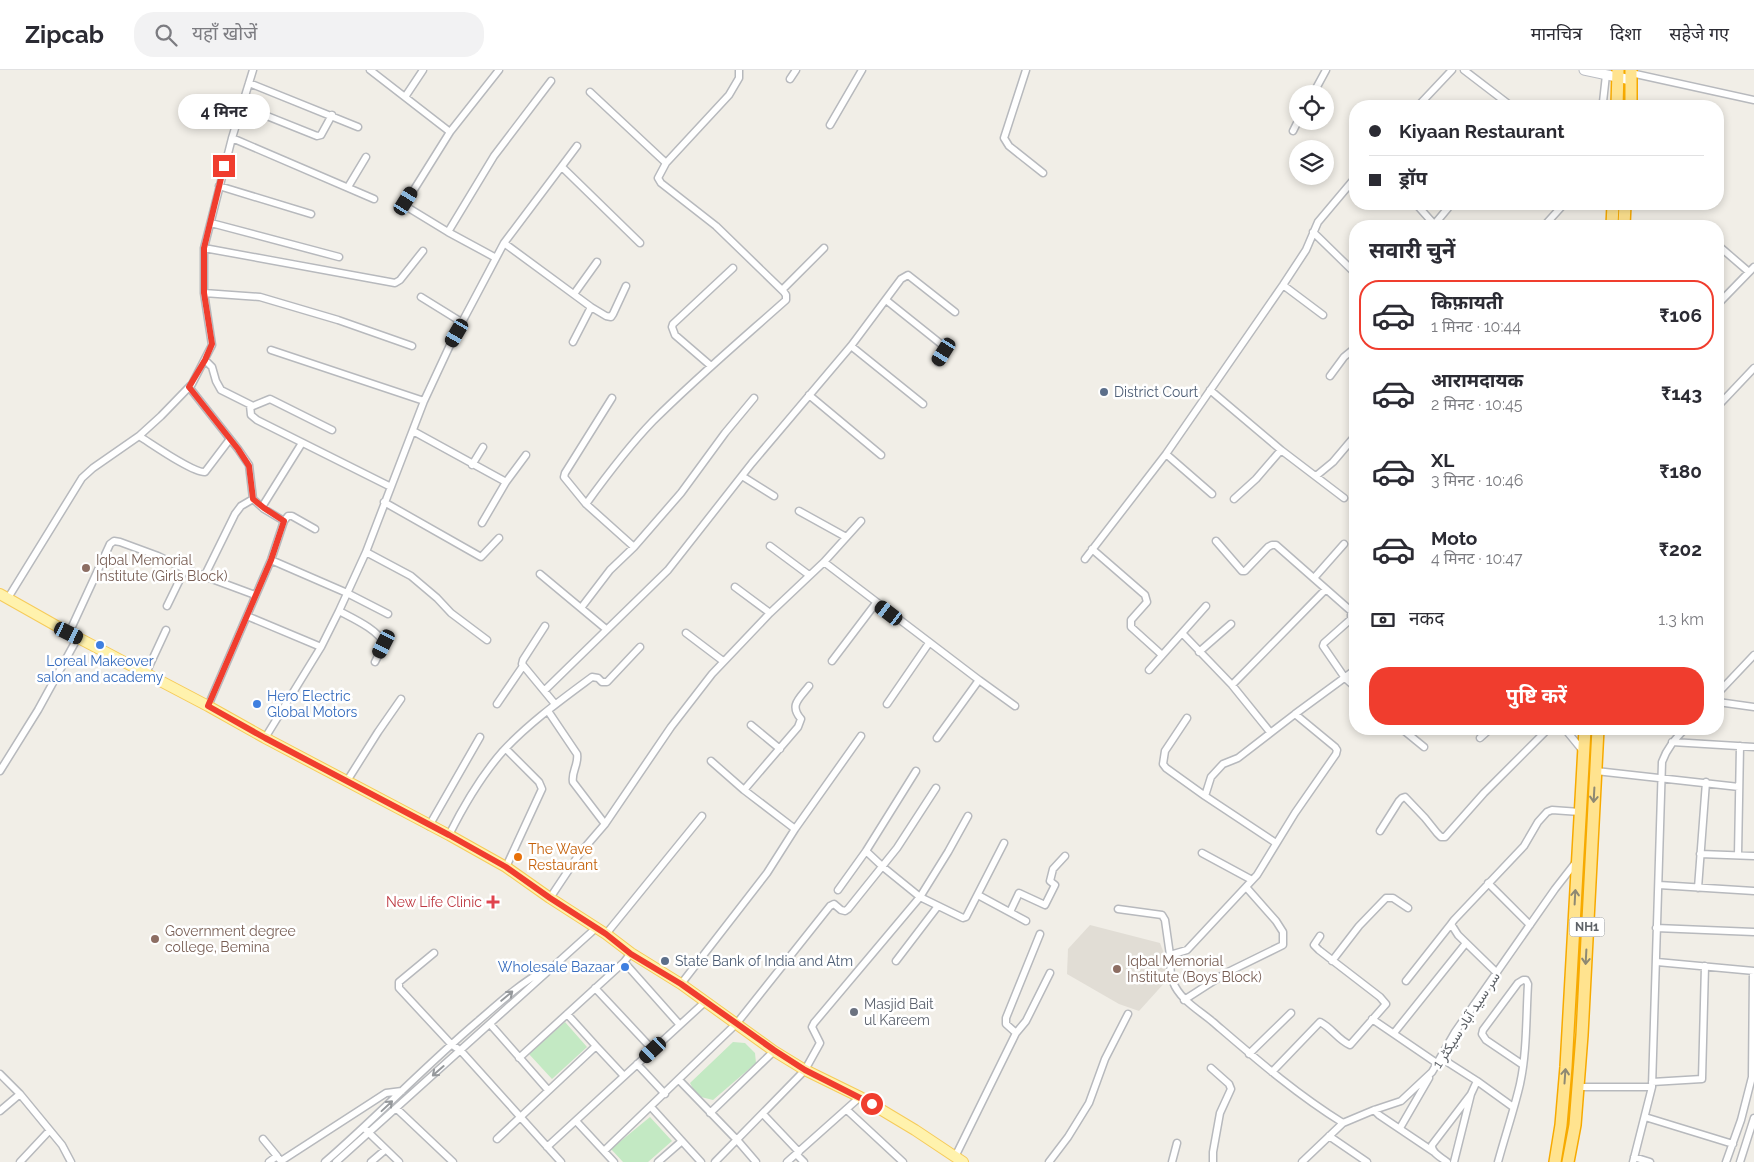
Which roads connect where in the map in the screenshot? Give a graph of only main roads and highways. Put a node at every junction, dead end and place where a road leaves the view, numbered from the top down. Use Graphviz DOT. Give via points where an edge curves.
graph roads {
  1 [pos="1625,73"];
  2 [pos="1618,100"];
  3 [pos="1630,100"];
  4 [pos="4,596"];
  5 [pos="1584,735"];
  6 [pos="1598,735"];
  7 [pos="1563,1108"];
  8 [pos="1577,1109"];
  9 [pos="959,1160"];
  10 [pos="1548,1162"];
  11 [pos="1554,1162"];
  12 [pos="1568,1162"];
  13 [pos="1576,1162"];
  1 -- 2 [label="highway"];
  1 -- 3 [label="highway"];
  4 -- 9 [label="main road" via="506,867 606,934 628,958 681,984 805,1070 860,1097"];
  7 -- 5 [label="highway, NH1, one-way"];
  6 -- 8 [label="highway, NH1, one-way"];
  7 -- 10 [label="highway"];
  7 -- 11 [label="highway, NH1"];
  8 -- 12 [label="highway, NH1"];
  8 -- 13 [label="highway" via="1580,1136"];
}
